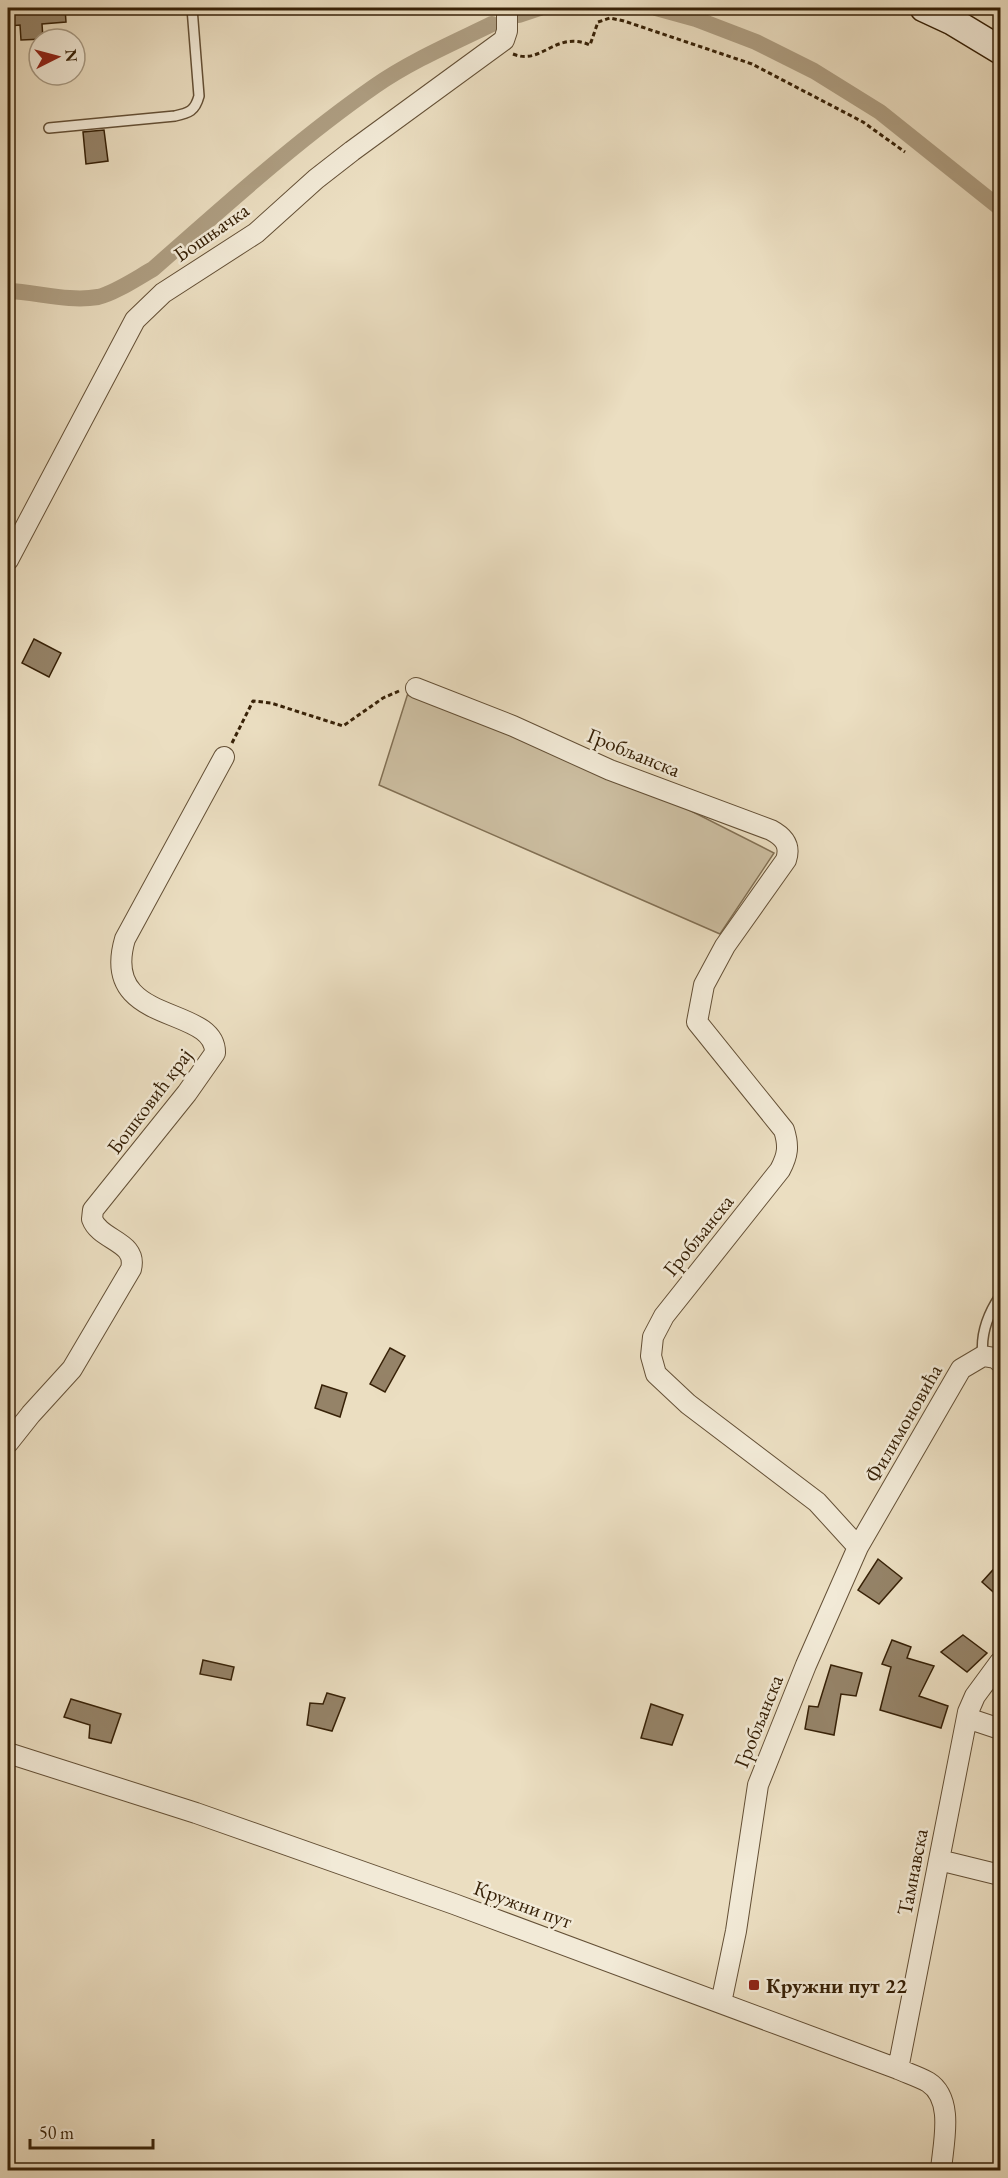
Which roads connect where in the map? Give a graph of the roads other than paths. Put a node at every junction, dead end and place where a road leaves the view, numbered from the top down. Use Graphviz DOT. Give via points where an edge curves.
graph roads {
  1 [pos="192,8"];
  2 [pos="507,8"];
  3 [pos="924,8"];
  4 [pos="955,14"];
  5 [pos="1000,50"];
  6 [pos="49,128"];
  7 [pos="8,560"];
  8 [pos="416,687"];
  9 [pos="224,757"];
  10 [pos="1000,1296"];
  11 [pos="992,1359"];
  12 [pos="8,1443"];
  13 [pos="858,1547"];
  14 [pos="1000,1662"];
  15 [pos="967,1718"];
  16 [pos="1000,1729"];
  17 [pos="8,1753"];
  18 [pos="939,1860"];
  19 [pos="1000,1875"];
  20 [pos="721,2003"];
  21 [pos="898,2069"];
  22 [pos="941,2170"];
  1 -- 6 [label="lane" via="199,96 193,110 176,116"];
  2 -- 7 [label="street, Бошњачка" via="504,40 352,151 256,232 163,293 135,320"];
  3 -- 4 [label="main road"];
  4 -- 5 [label="main road"];
  8 -- 13 [label="street, Гробљанска" via="610,770 771,830 787,843 786,860 725,946 704,985 697,1022 784,1131 787,1157 664,1316 653,1337 651,1356 656,1374 688,1404 817,1502"];
  9 -- 12 [label="street, Бошковић крај" via="121,954 129,988 148,1005 203,1029 213,1042 214,1053 187,1093 93,1210 97,1228 130,1253 131,1269 72,1369"];
  10 -- 11 [label="lane, Филимоновића" via="982,1334"];
  11 -- 13 [label="street, Филимоновића" via="962,1369"];
  13 -- 20 [label="street, Гробљанска" via="758,1785"];
  14 -- 15 [label="street, Тамнавска" via="975,1696"];
  15 -- 16 [label="street"];
  15 -- 18 [label="street, Тамнавска"];
  17 -- 20 [label="street, Кружни пут" via="196,1813"];
  18 -- 19 [label="street"];
  18 -- 21 [label="street, Тамнавска"];
  20 -- 21 [label="street, Кружни пут"];
  21 -- 22 [label="street, Кружни пут" via="928,2082 941,2098 945,2120"];
}
